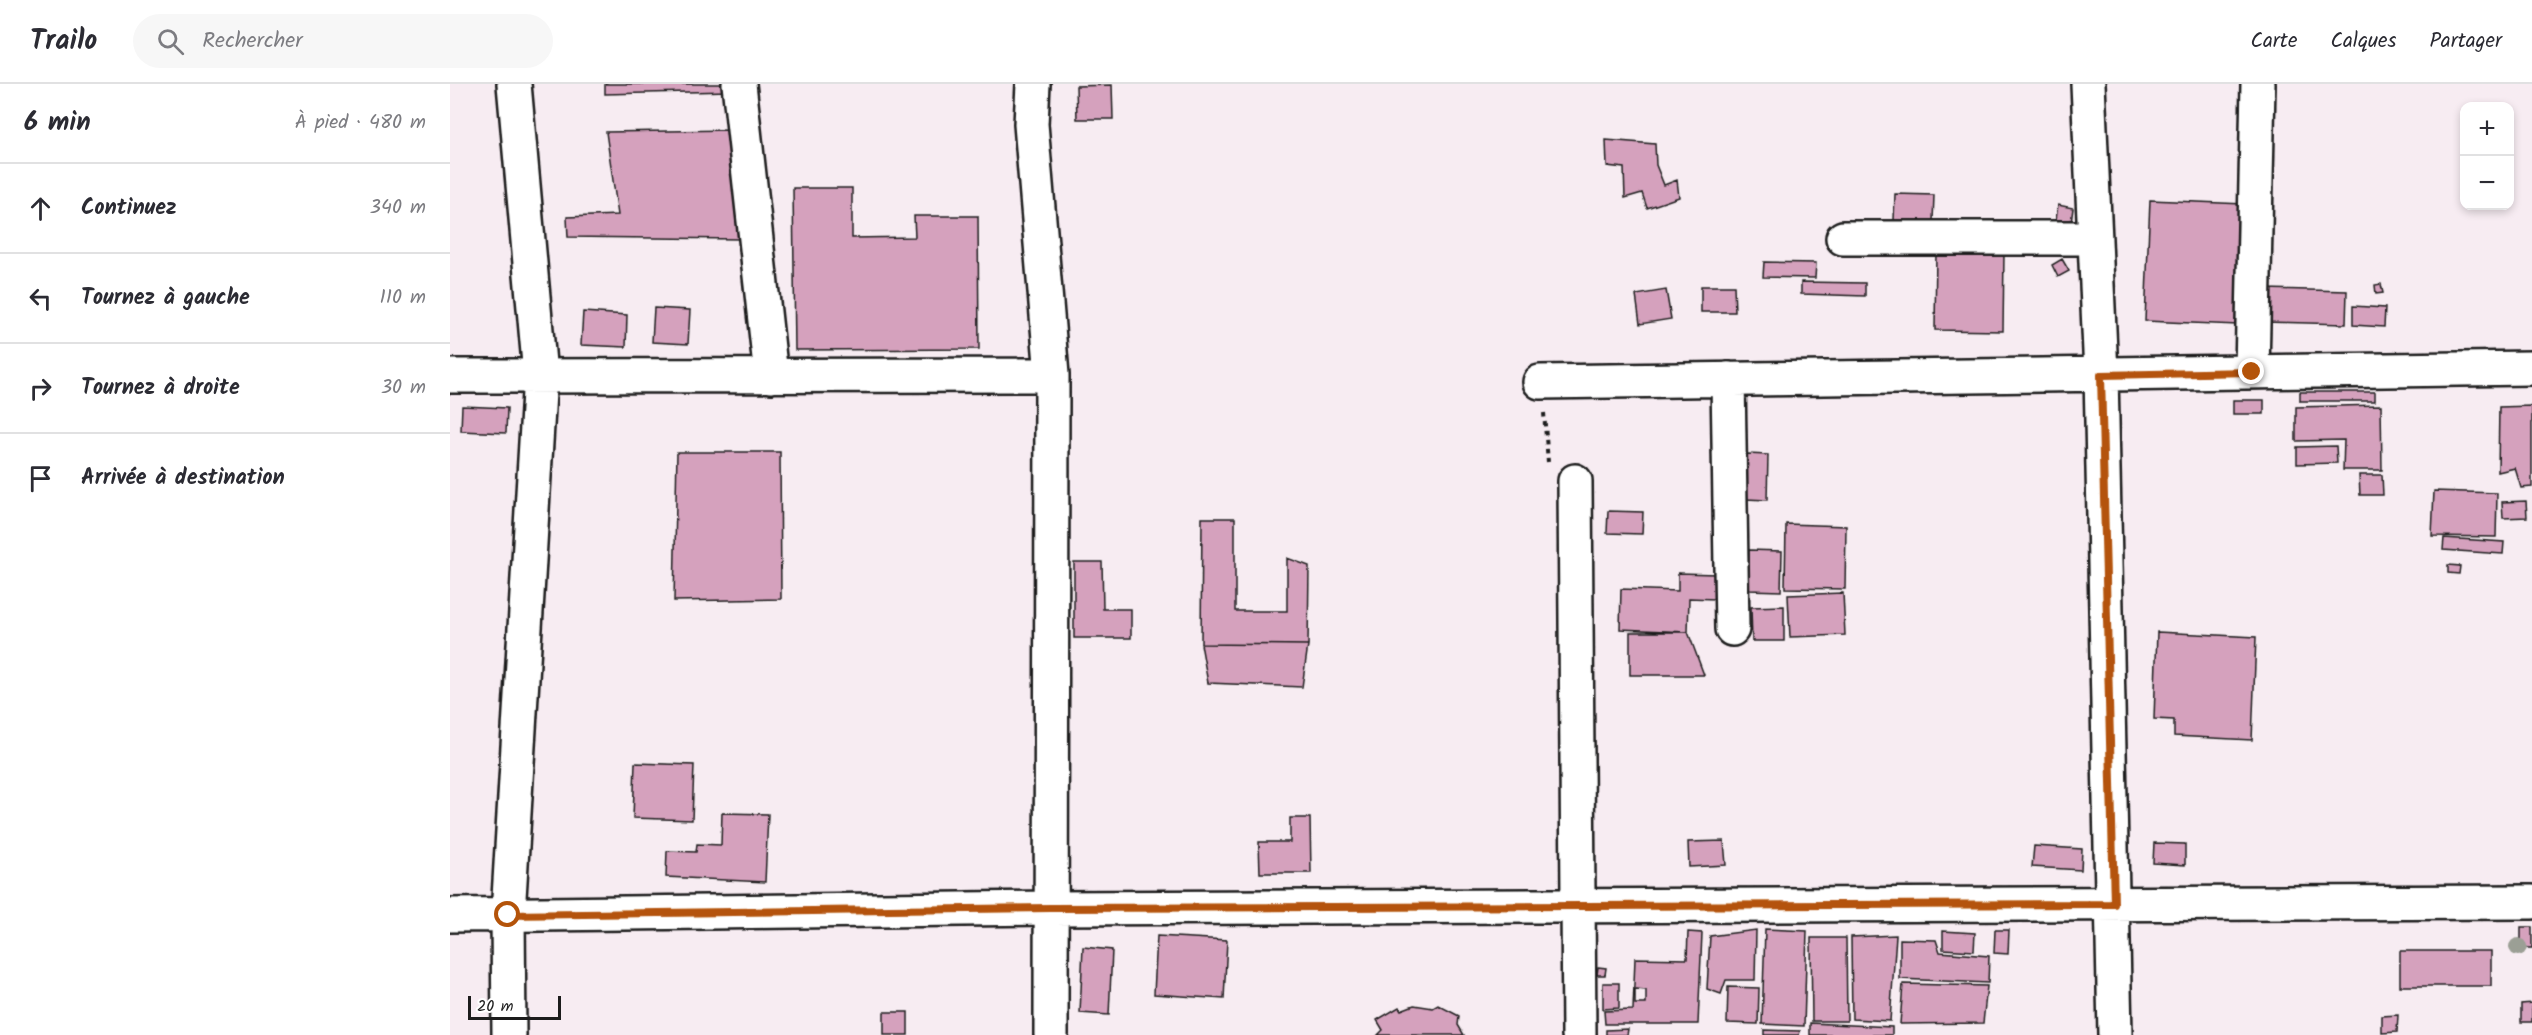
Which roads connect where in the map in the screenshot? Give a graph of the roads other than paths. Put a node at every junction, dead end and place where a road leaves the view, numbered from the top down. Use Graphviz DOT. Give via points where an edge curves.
graph roads {
  1 [pos="514,84"];
  2 [pos="740,84"];
  3 [pos="1033,84"];
  4 [pos="2088,84"];
  5 [pos="2258,84"];
  6 [pos="1843,238"];
  7 [pos="2095,238"];
  8 [pos="2532,368"];
  9 [pos="2252,372"];
  10 [pos="540,375"];
  11 [pos="1052,375"];
  12 [pos="2101,375"];
  13 [pos="450,376"];
  14 [pos="771,376"];
  15 [pos="1728,379"];
  16 [pos="1540,382"];
  17 [pos="1575,481"];
  18 [pos="1732,629"];
  19 [pos="2532,902"];
  20 [pos="2114,904"];
  21 [pos="1578,906"];
  22 [pos="1051,908"];
  23 [pos="450,915"];
  24 [pos="508,915"];
  25 [pos="509,1035"];
  26 [pos="1051,1035"];
  27 [pos="1579,1035"];
  28 [pos="2115,1035"];
  1 -- 10 [label="street"];
  2 -- 14 [label="street"];
  3 -- 11 [label="street" via="1031,124"];
  4 -- 7 [label="street"];
  5 -- 9 [label="street"];
  6 -- 7 [label="street"];
  7 -- 12 [label="street"];
  8 -- 9 [label="street"];
  9 -- 12 [label="street"];
  10 -- 13 [label="street"];
  10 -- 14 [label="street"];
  10 -- 24 [label="street"];
  11 -- 14 [label="street"];
  11 -- 22 [label="street"];
  12 -- 15 [label="street"];
  12 -- 20 [label="street"];
  15 -- 16 [label="street"];
  15 -- 18 [label="street"];
  17 -- 21 [label="street"];
  19 -- 20 [label="street"];
  20 -- 21 [label="street"];
  20 -- 28 [label="street"];
  21 -- 22 [label="street"];
  21 -- 27 [label="street"];
  22 -- 24 [label="street"];
  22 -- 26 [label="street"];
  23 -- 24 [label="street"];
  24 -- 25 [label="street"];
}
